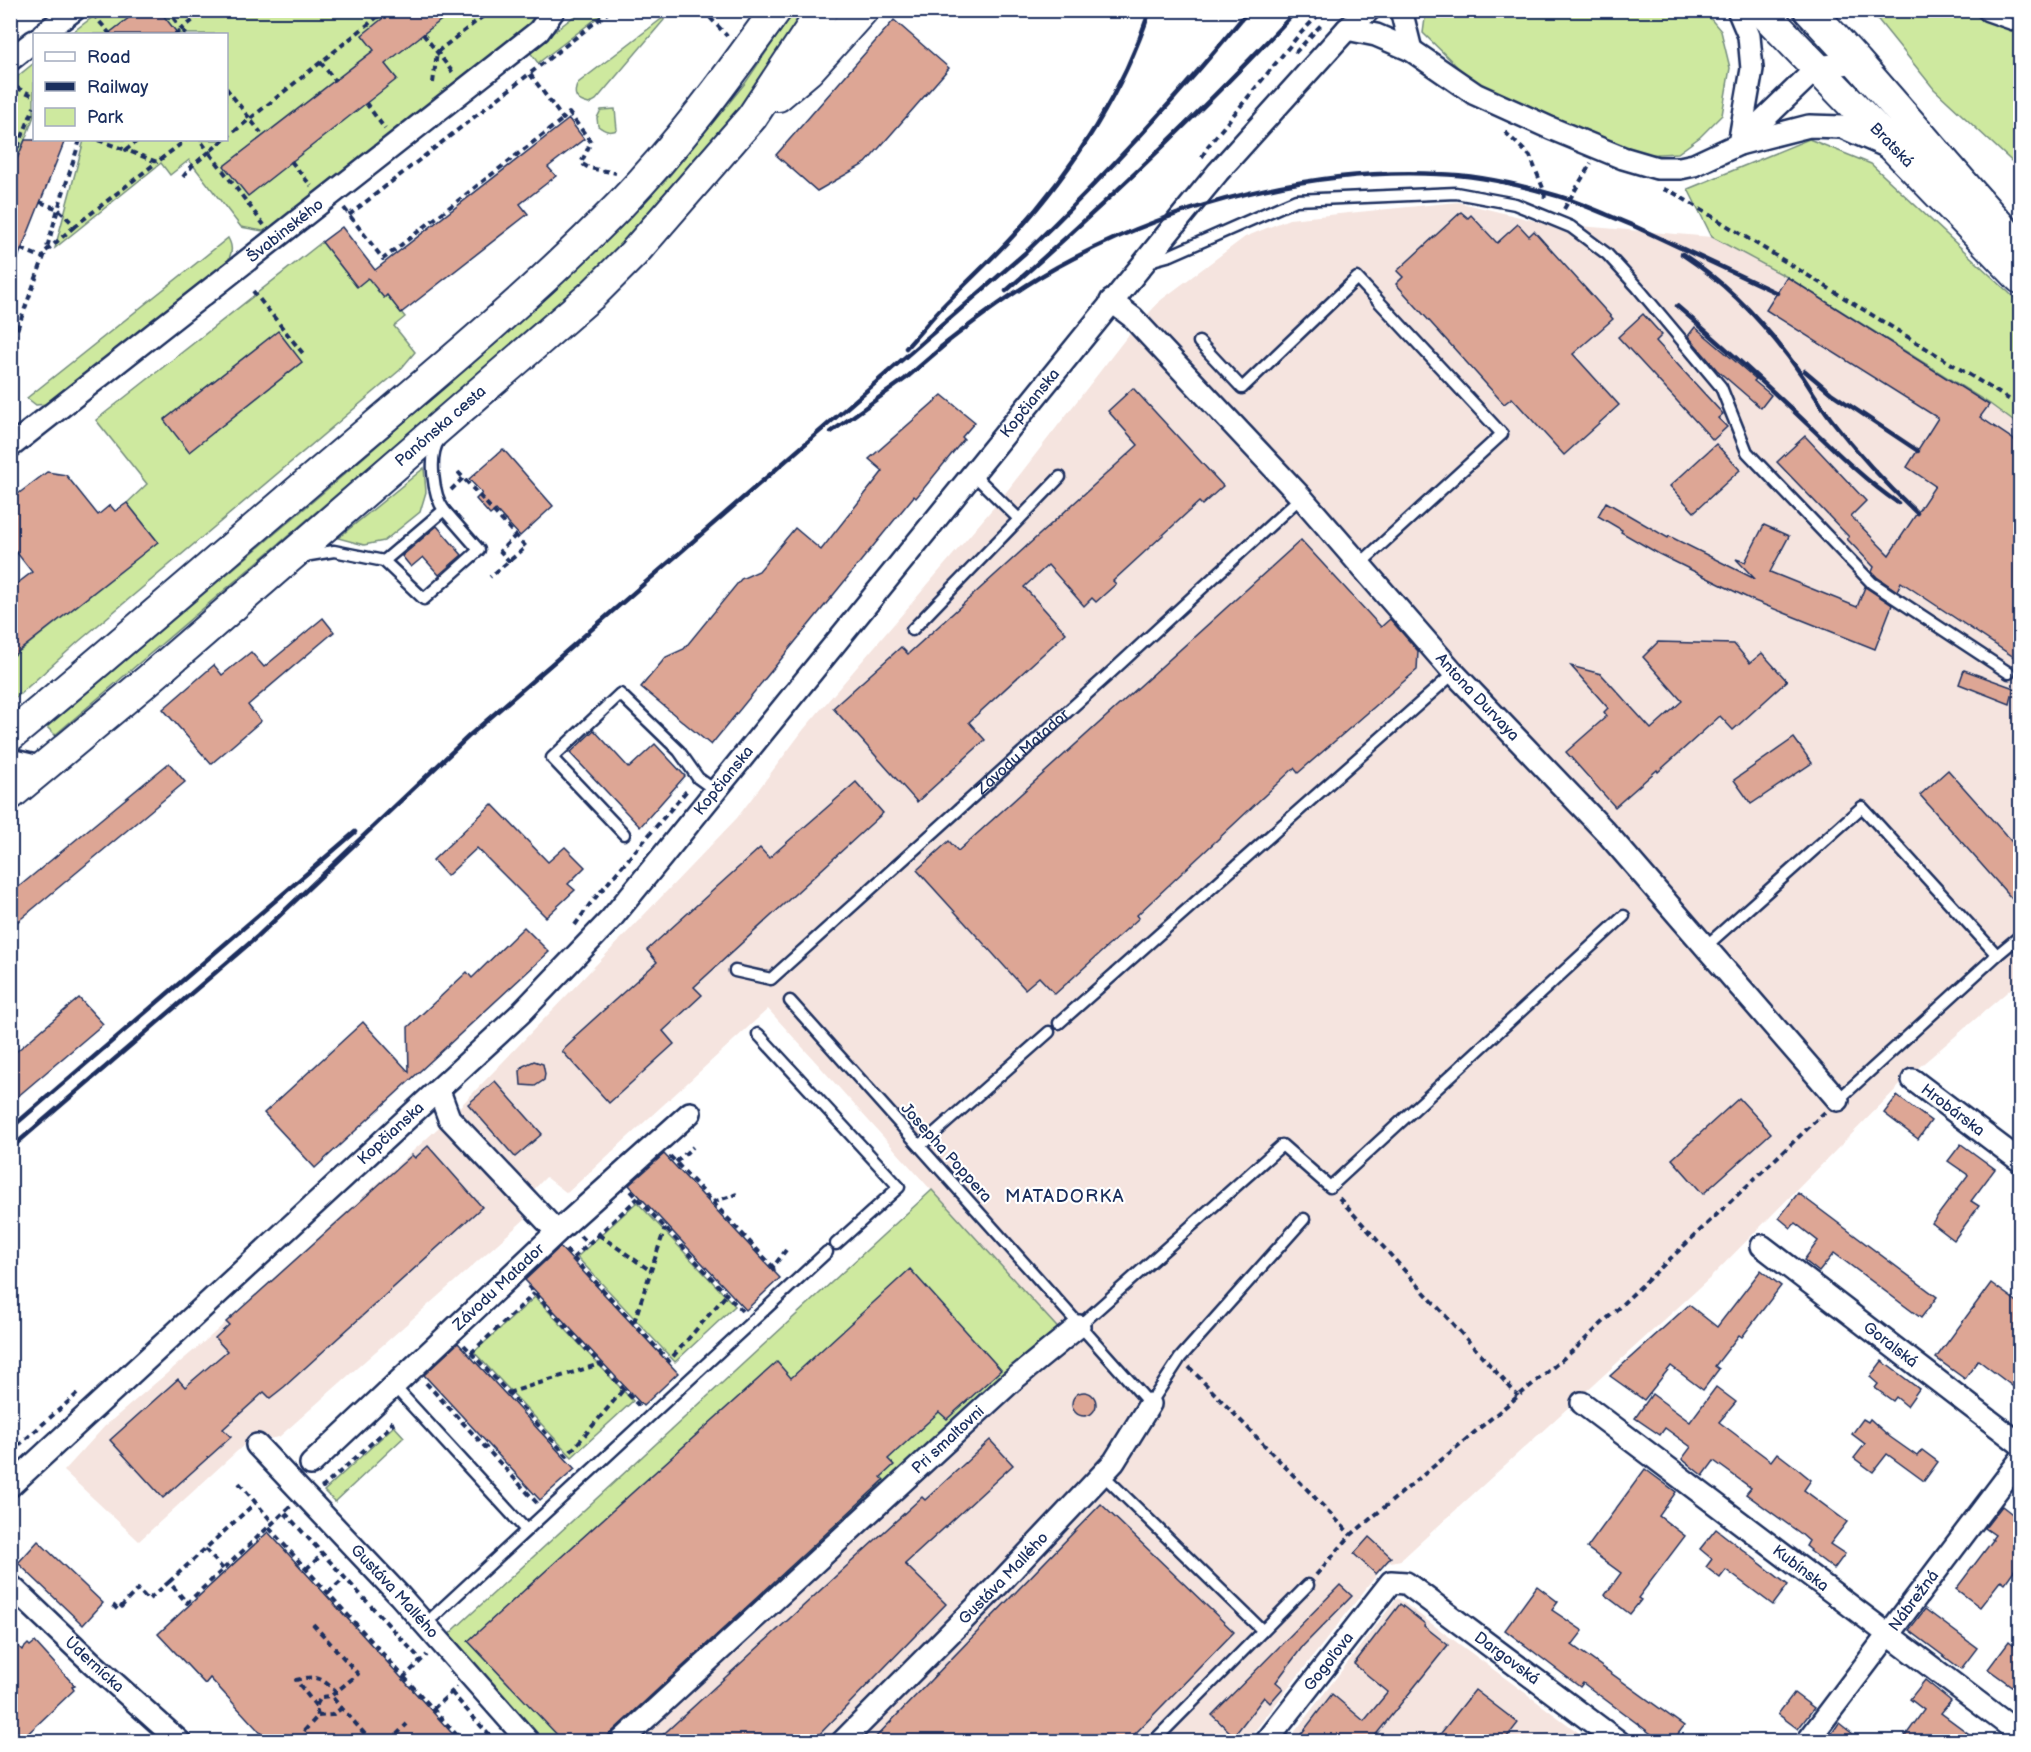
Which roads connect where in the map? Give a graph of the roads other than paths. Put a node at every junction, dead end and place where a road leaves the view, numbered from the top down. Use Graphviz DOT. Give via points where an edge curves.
graph roads {
  1 [pos="554,10"];
  2 [pos="776,10"];
  3 [pos="823,10"];
  4 [pos="863,10"];
  5 [pos="1369,10"];
  6 [pos="1401,10"];
  7 [pos="1738,10"];
  8 [pos="1761,10"];
  9 [pos="1981,10"];
  10 [pos="83,12"];
  11 [pos="1817,19"];
  12 [pos="2020,27"];
  13 [pos="1347,29"];
  14 [pos="45,33"];
  15 [pos="33,42"];
  16 [pos="1411,50"];
  17 [pos="1857,62"];
  18 [pos="15,66"];
  19 [pos="1818,67"];
  20 [pos="752,117"];
  21 [pos="1739,144"];
  22 [pos="1903,155"];
  23 [pos="2020,249"];
  24 [pos="1143,263"];
  25 [pos="2020,278"];
  26 [pos="1112,301"];
  27 [pos="1199,342"];
  28 [pos="459,409"];
  29 [pos="10,447"];
  30 [pos="972,473"];
  31 [pos="1060,477"];
  32 [pos="1301,497"];
  33 [pos="444,510"];
  34 [pos="1019,519"];
  35 [pos="286,558"];
  36 [pos="384,561"];
  37 [pos="1360,564"];
  38 [pos="912,630"];
  39 [pos="1455,673"];
  40 [pos="2009,673"];
  41 [pos="10,736"];
  42 [pos="10,760"];
  43 [pos="42,768"];
  44 [pos="716,791"];
  45 [pos="10,795"];
  46 [pos="624,834"];
  47 [pos="1624,916"];
  48 [pos="2020,936"];
  49 [pos="1705,947"];
  50 [pos="1997,955"];
  51 [pos="735,971"];
  52 [pos="790,1000"];
  53 [pos="1059,1023"];
  54 [pos="1050,1032"];
  55 [pos="758,1034"];
  56 [pos="1914,1080"];
  57 [pos="439,1090"];
  58 [pos="1838,1100"];
  59 [pos="690,1113"];
  60 [pos="920,1146"];
  61 [pos="2020,1161"];
  62 [pos="1304,1220"];
  63 [pos="564,1240"];
  64 [pos="837,1244"];
  65 [pos="1762,1246"];
  66 [pos="827,1252"];
  67 [pos="1079,1326"];
  68 [pos="394,1386"];
  69 [pos="1582,1403"];
  70 [pos="1150,1404"];
  71 [pos="2020,1444"];
  72 [pos="257,1445"];
  73 [pos="2020,1460"];
  74 [pos="311,1464"];
  75 [pos="1102,1474"];
  76 [pos="10,1486"];
  77 [pos="526,1530"];
  78 [pos="1391,1582"];
  79 [pos="10,1585"];
  80 [pos="1308,1585"];
  81 [pos="434,1616"];
  82 [pos="1262,1629"];
  83 [pos="1888,1635"];
  84 [pos="2020,1734"];
  85 [pos="180,1742"];
  86 [pos="529,1742"];
  87 [pos="620,1742"];
  88 [pos="842,1742"];
  89 [pos="1153,1742"];
  90 [pos="1266,1742"];
  91 [pos="1619,1742"];
  92 [pos="1807,1742"];
  1 -- 29 [label="street, Švabinského" via="538,32"];
  2 -- 41 [label="main road" via="680,138 581,244 403,402"];
  3 -- 20 [label="main road, Panónska cesta"];
  4 -- 20 [label="main road" via="809,70"];
  5 -- 13 [label="street, Kopčianska"];
  6 -- 16 [label="street"];
  7 -- 21 [label="street" via="1749,36 1752,69"];
  8 -- 19 [label="main road, Bratská"];
  9 -- 12 [label="lane"];
  10 -- 14 [label="street"];
  11 -- 17 [label="main road, Bratská"];
  11 -- 19 [label="street"];
  13 -- 16 [label="street" via="1376,35"];
  13 -- 24 [label="street, Kopčianska" via="1218,171"];
  15 -- 18 [label="street"];
  16 -- 21 [label="street" via="1475,94 1641,164 1667,169 1688,167"];
  17 -- 19 [label="street"];
  17 -- 23 [label="main road, Bratská"];
  19 -- 21 [label="street"];
  19 -- 22 [label="main road, Bratská"];
  20 -- 28 [label="main road, Panónska cesta" via="633,254 593,294"];
  21 -- 22 [label="street" via="1809,126 1833,126 1852,130"];
  22 -- 25 [label="main road, Bratská"];
  24 -- 26 [label="street, Kopčianska"];
  24 -- 40 [label="lane" via="1171,255 1296,200 1456,193 1515,204 1571,226 1607,254 1638,288 1721,387 1747,452 1872,583"];
  26 -- 30 [label="street, Kopčianska"];
  26 -- 32 [label="street, Antona Durvaya" via="1132,317"];
  27 -- 37 [label="lane" via="1242,388 1357,278 1502,434"];
  28 -- 33 [label="lane" via="435,445 433,475 438,502"];
  28 -- 35 [label="main road, Panónska cesta"];
  30 -- 34 [label="lane"];
  30 -- 44 [label="street, Kopčianska"];
  31 -- 34 [label="lane"];
  32 -- 37 [label="street, Antona Durvaya"];
  32 -- 51 [label="lane, Závodu Matador" via="771,979"];
  33 -- 36 [label="lane"];
  33 -- 36 [label="lane" via="479,550 424,599"];
  34 -- 38 [label="lane"];
  35 -- 36 [label="lane" via="334,551"];
  35 -- 43 [label="main road, Panónska cesta"];
  37 -- 39 [label="street, Antona Durvaya"];
  39 -- 49 [label="street, Antona Durvaya" via="1605,831"];
  39 -- 53 [label="lane"];
  42 -- 43 [label="street"];
  43 -- 45 [label="main road, Panónska cesta"];
  44 -- 46 [label="lane" via="698,778 679,752 620,694 552,758"];
  44 -- 57 [label="street, Kopčianska" via="611,919"];
  47 -- 67 [label="lane, Pri smaltovni" via="1330,1187 1282,1145"];
  48 -- 50 [label="lane"];
  49 -- 50 [label="lane" via="1862,807"];
  49 -- 58 [label="street, Antona Durvaya"];
  50 -- 58 [label="lane"];
  52 -- 60 [label="lane, Josepha Poppera"];
  54 -- 60 [label="lane"];
  55 -- 64 [label="lane" via="899,1187"];
  56 -- 61 [label="street, Hrobárska"];
  57 -- 63 [label="street" via="449,1118"];
  57 -- 76 [label="street, Kopčianska"];
  59 -- 63 [label="street, Závodu Matador" via="618,1177"];
  60 -- 67 [label="lane, Josepha Poppera"];
  62 -- 70 [label="lane" via="1180,1358"];
  63 -- 68 [label="street, Závodu Matador" via="515,1272"];
  65 -- 71 [label="street, Goralská"];
  66 -- 77 [label="lane"];
  67 -- 70 [label="lane, Josepha Poppera"];
  67 -- 87 [label="street, Pri smaltovni" via="1013,1380"];
  68 -- 74 [label="street, Závodu Matador"];
  68 -- 77 [label="lane"];
  69 -- 83 [label="street, Kubínska"];
  70 -- 75 [label="street, Gustáva Mallého" via="1114,1462"];
  72 -- 86 [label="street, Gustáva Mallého" via="442,1642"];
  73 -- 83 [label="street, Nábrežná"];
  75 -- 82 [label="lane"];
  75 -- 88 [label="street, Gustáva Mallého" via="998,1586"];
  77 -- 81 [label="lane"];
  78 -- 90 [label="street, Gogoľova"];
  78 -- 91 [label="street, Dargovská" via="1406,1583"];
  79 -- 85 [label="street, Údernícka"];
  80 -- 82 [label="lane"];
  82 -- 89 [label="lane"];
  83 -- 84 [label="street, Kubínska"];
  83 -- 92 [label="street, Nábrežná"];
}
